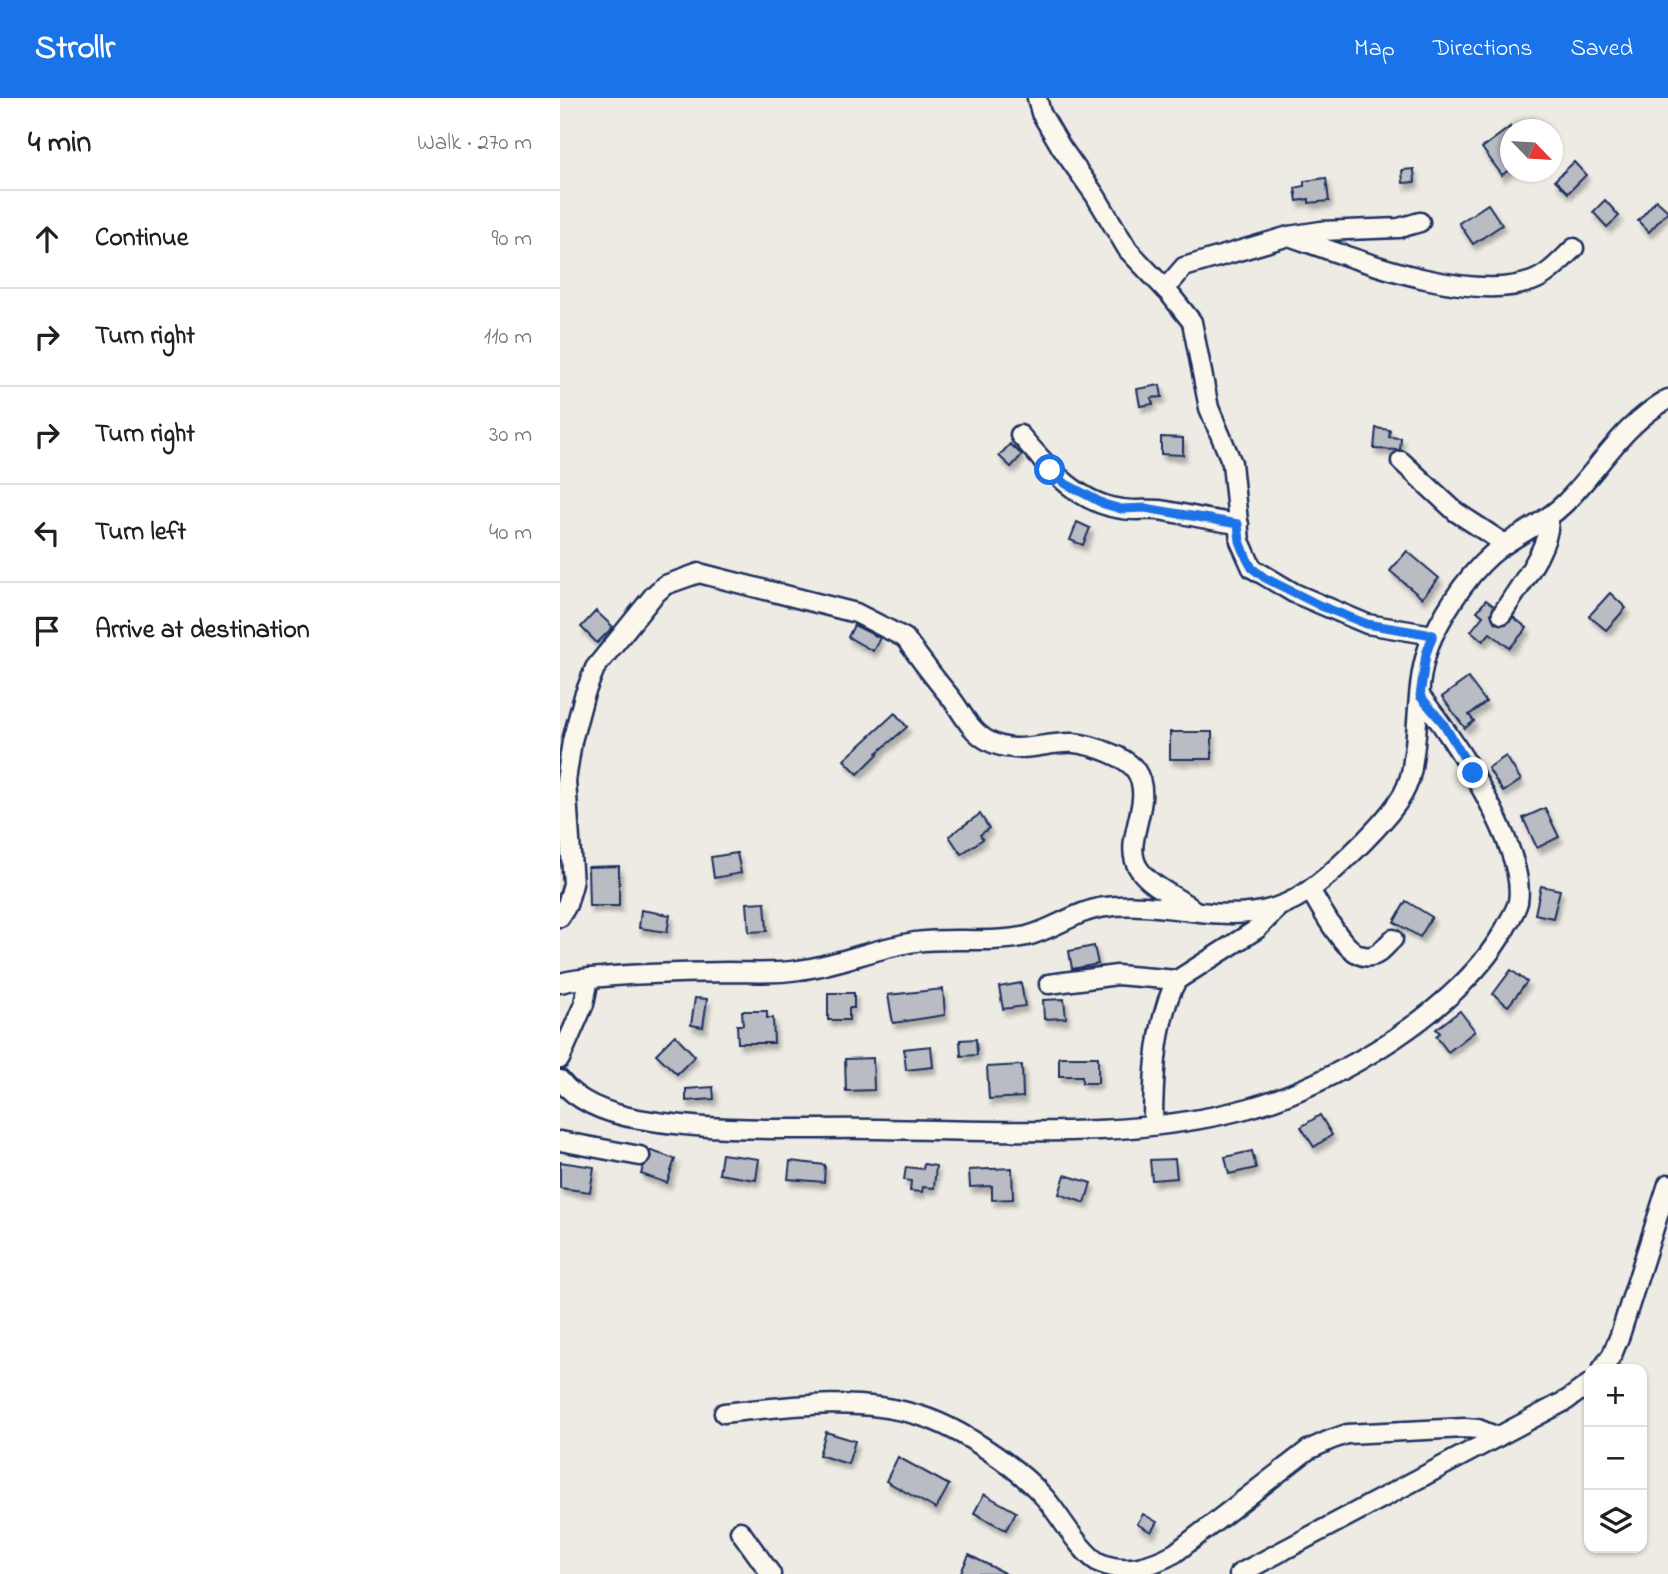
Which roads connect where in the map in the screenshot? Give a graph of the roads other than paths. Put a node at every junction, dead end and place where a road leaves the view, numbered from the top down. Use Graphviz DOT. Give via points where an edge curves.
graph roads {
  1 [pos="1037,98"];
  2 [pos="1420,222"];
  3 [pos="1289,236"];
  4 [pos="1574,248"];
  5 [pos="1165,289"];
  6 [pos="1668,399"];
  7 [pos="1020,435"];
  8 [pos="1401,461"];
  9 [pos="1548,517"];
  10 [pos="1238,524"];
  11 [pos="1505,544"];
  12 [pos="1502,614"];
  13 [pos="1433,635"];
  14 [pos="1420,696"];
  15 [pos="1310,890"];
  16 [pos="1278,907"];
  17 [pos="1198,913"];
  18 [pos="560,917"];
  19 [pos="1393,939"];
  20 [pos="589,978"];
  21 [pos="1177,980"];
  22 [pos="560,982"];
  23 [pos="1049,984"];
  24 [pos="560,1059"];
  25 [pos="560,1080"];
  26 [pos="1153,1125"];
  27 [pos="560,1141"];
  28 [pos="640,1156"];
  29 [pos="1668,1184"];
  30 [pos="1606,1364"];
  31 [pos="1584,1388"];
  32 [pos="724,1413"];
  33 [pos="1498,1437"];
  34 [pos="740,1531"];
  35 [pos="1105,1570"];
  36 [pos="771,1574"];
  37 [pos="1239,1574"];
  1 -- 5 [label="street" via="1050,129 1118,234"];
  2 -- 3 [label="street" via="1399,229"];
  3 -- 4 [label="street" via="1391,269 1484,288 1532,281"];
  3 -- 5 [label="street" via="1184,267"];
  5 -- 10 [label="street" via="1192,322 1209,408 1232,463"];
  6 -- 9 [label="street" via="1634,423"];
  7 -- 10 [label="street" via="1066,484 1104,504"];
  8 -- 11 [label="street" via="1456,512"];
  9 -- 11 [label="street"];
  9 -- 12 [label="street" via="1544,546"];
  10 -- 13 [label="street" via="1247,559 1265,578 1367,624"];
  11 -- 13 [label="street" via="1468,581"];
  13 -- 14 [label="street"];
  14 -- 15 [label="street" via="1414,758 1404,792 1385,818"];
  14 -- 26 [label="street" via="1443,723 1473,773 1511,852 1518,902 1501,938 1482,964 1421,1019 1331,1076 1248,1108"];
  15 -- 16 [label="street"];
  15 -- 19 [label="street" via="1342,941 1360,956 1377,954"];
  16 -- 17 [label="street" via="1247,915"];
  16 -- 21 [label="street" via="1257,929"];
  17 -- 18 [label="street" via="1146,877 1134,859 1142,797 1136,771 1128,763 1099,748 1072,742 1032,749 995,744 966,722 905,638 893,631 856,613 699,573 665,585 654,595 595,668 572,741 566,781 573,884"];
  17 -- 20 [label="street" via="1107,907 1022,937 909,943 796,971 660,972"];
  20 -- 22 [label="street"];
  20 -- 24 [label="street" via="584,1004"];
  21 -- 23 [label="street" via="1117,975"];
  21 -- 26 [label="street" via="1164,1013 1153,1086"];
  25 -- 26 [label="street" via="581,1100 635,1118 678,1124 1037,1131"];
  27 -- 28 [label="street"];
  29 -- 30 [label="street" via="1620,1335"];
  31 -- 33 [label="street"];
  32 -- 35 [label="street" via="839,1404 921,1416 963,1434 1016,1471 1044,1496"];
  33 -- 35 [label="street" via="1465,1428 1347,1434 1308,1450 1175,1553 1156,1563"];
  33 -- 37 [label="street"];
  34 -- 36 [label="street"];
}
